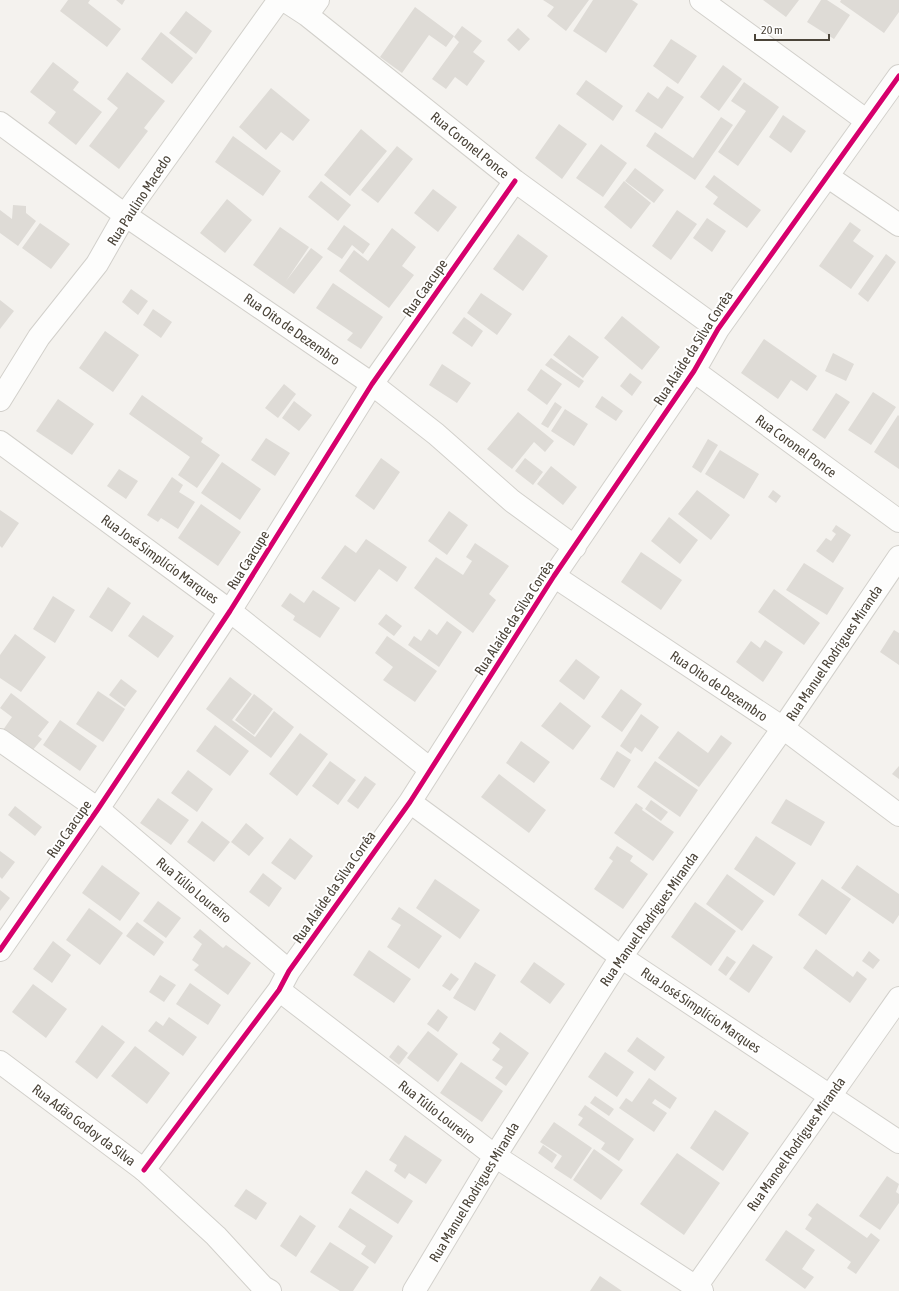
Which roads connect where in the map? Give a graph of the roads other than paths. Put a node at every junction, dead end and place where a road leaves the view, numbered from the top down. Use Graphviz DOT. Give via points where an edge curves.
graph roads {
  1 [pos="279,0"];
  2 [pos="284,0"];
  3 [pos="701,0"];
  4 [pos="313,8"];
  5 [pos="899,76"];
  6 [pos="867,121"];
  7 [pos="0,123"];
  8 [pos="827,176"];
  9 [pos="515,181"];
  10 [pos="125,215"];
  11 [pos="899,225"];
  12 [pos="718,329"];
  13 [pos="694,371"];
  14 [pos="372,384"];
  15 [pos="0,400"];
  16 [pos="0,442"];
  17 [pos="899,521"];
  18 [pos="575,547"];
  19 [pos="899,557"];
  20 [pos="554,576"];
  21 [pos="230,611"];
  22 [pos="783,728"];
  23 [pos="0,740"];
  24 [pos="430,769"];
  25 [pos="410,802"];
  26 [pos="98,809"];
  27 [pos="899,815"];
  28 [pos="0,950"];
  29 [pos="621,957"];
  30 [pos="289,971"];
  31 [pos="279,990"];
  32 [pos="899,998"];
  33 [pos="0,1062"];
  34 [pos="830,1096"];
  35 [pos="899,1142"];
  36 [pos="495,1156"];
  37 [pos="144,1170"];
  38 [pos="697,1290"];
  39 [pos="270,1291"];
  40 [pos="414,1291"];
  1 -- 10 [label="street, Rua Paulino Macedo"];
  2 -- 4 [label="street, Rua Coronel Ponce"];
  3 -- 6 [label="street"];
  4 -- 9 [label="street, Rua Coronel Ponce"];
  5 -- 6 [label="street, Rua Alaíde da Silva Corrêa"];
  6 -- 8 [label="street, Rua Alaíde da Silva Corrêa"];
  7 -- 10 [label="street, Rua Oito de Dezembro"];
  8 -- 11 [label="street"];
  8 -- 12 [label="street, Rua Alaíde da Silva Corrêa"];
  9 -- 12 [label="street, Rua Coronel Ponce"];
  9 -- 14 [label="street, Rua Caacupe"];
  10 -- 14 [label="street, Rua Oito de Dezembro"];
  10 -- 15 [label="street, Rua Paulino Macedo" via="104,253 38,337"];
  12 -- 13 [label="street, Rua Alaíde da Silva Corrêa"];
  13 -- 17 [label="street, Rua Coronel Ponce"];
  13 -- 18 [label="street, Rua Alaíde da Silva Corrêa"];
  14 -- 18 [label="street, Rua Oito de Dezembro" via="436,434 512,501"];
  14 -- 21 [label="street, Rua Caacupe"];
  16 -- 21 [label="street, Rua José Simplício Marques"];
  18 -- 20 [label="street, Rua Alaíde da Silva Corrêa"];
  19 -- 22 [label="street, Rua Manuel Rodrigues Miranda"];
  20 -- 22 [label="street, Rua Oito de Dezembro"];
  20 -- 24 [label="street, Rua Alaíde da Silva Corrêa"];
  21 -- 24 [label="street, Rua José Simplício Marques"];
  21 -- 26 [label="street, Rua Caacupe"];
  22 -- 27 [label="street, Rua Oito de Dezembro"];
  22 -- 29 [label="street, Rua Manuel Rodrigues Miranda"];
  23 -- 26 [label="street, Rua Túlio Loureiro"];
  24 -- 25 [label="street, Rua Alaíde da Silva Corrêa"];
  25 -- 29 [label="street, Rua José Simplício Marques"];
  25 -- 30 [label="street, Rua Alaíde da Silva Corrêa"];
  26 -- 28 [label="street, Rua Caacupe"];
  26 -- 30 [label="street, Rua Túlio Loureiro"];
  29 -- 34 [label="street, Rua José Simplício Marques"];
  29 -- 36 [label="street, Rua Manuel Rodrigues Miranda"];
  30 -- 31 [label="street, Rua Alaíde da Silva Corrêa"];
  31 -- 36 [label="street, Rua Túlio Loureiro"];
  31 -- 37 [label="street, Rua Alaíde da Silva Corrêa"];
  32 -- 34 [label="street, Rua Manoel Rodrigues Miranda"];
  33 -- 37 [label="street, Rua Adão Godoy da Silva"];
  34 -- 35 [label="street, Rua José Simplício Marques"];
  34 -- 38 [label="street, Rua Manoel Rodrigues Miranda"];
  36 -- 38 [label="street, Rua Túlio Loureiro"];
  36 -- 40 [label="street, Rua Manuel Rodrigues Miranda"];
  37 -- 39 [label="street, Rua Adão Godoy da Silva" via="216,1236 263,1287"];
}
